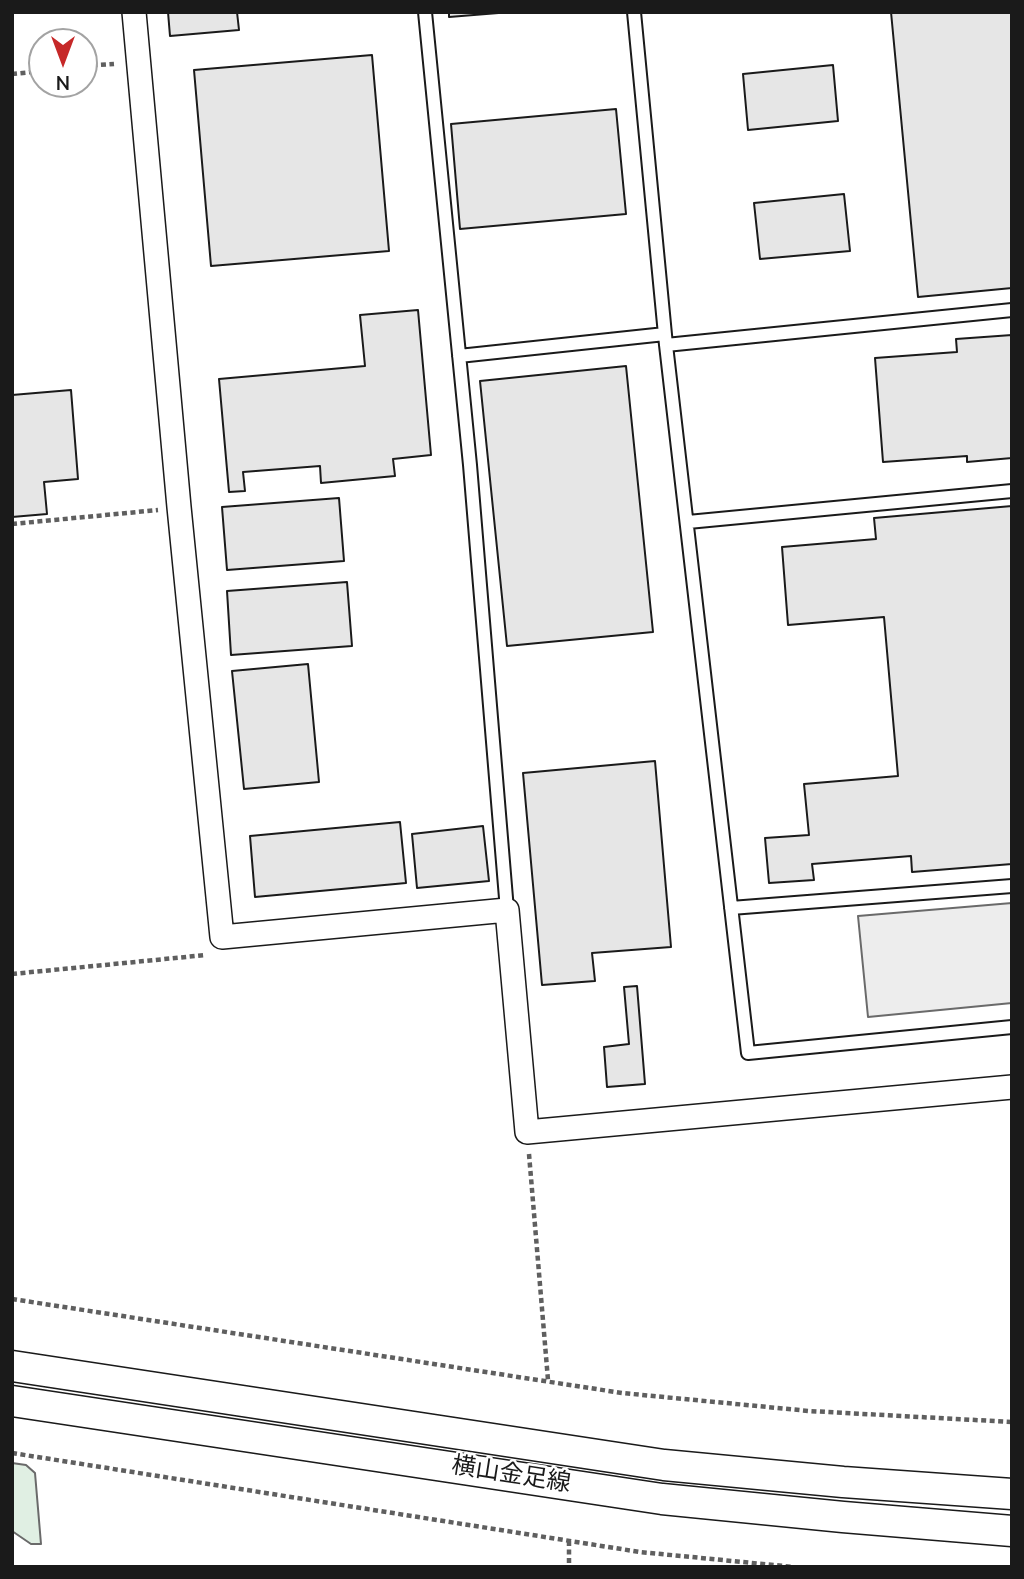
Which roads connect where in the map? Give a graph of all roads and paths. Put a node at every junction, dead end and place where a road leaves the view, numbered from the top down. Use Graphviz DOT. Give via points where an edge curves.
graph roads {
  1 [pos="134,12"];
  2 [pos="425,12"];
  3 [pos="634,12"];
  4 [pos="139,61"];
  5 [pos="98,65"];
  6 [pos="1012,310"];
  7 [pos="666,340"];
  8 [pos="459,356"];
  9 [pos="1012,491"];
  10 [pos="179,508"];
  11 [pos="688,522"];
  12 [pos="12,524"];
  13 [pos="1012,886"];
  14 [pos="731,908"];
  15 [pos="507,910"];
  16 [pos="222,937"];
  17 [pos="12,974"];
  18 [pos="1012,1027"];
  19 [pos="1012,1087"];
  20 [pos="527,1132"];
  21 [pos="12,1299"];
  22 [pos="12,1366"];
  23 [pos="548,1380"];
  24 [pos="12,1401"];
  25 [pos="1012,1422"];
  26 [pos="12,1453"];
  27 [pos="1012,1494"];
  28 [pos="1012,1531"];
  29 [pos="569,1541"];
  30 [pos="569,1567"];
  31 [pos="794,1567"];
  1 -- 4 [label="street"];
  2 -- 8 [label="lane"];
  3 -- 7 [label="lane"];
  4 -- 5 [label="path"];
  4 -- 10 [label="street"];
  6 -- 7 [label="lane"];
  7 -- 8 [label="lane"];
  7 -- 11 [label="lane"];
  8 -- 15 [label="lane"];
  9 -- 11 [label="lane"];
  10 -- 12 [label="path"];
  10 -- 16 [label="street"];
  11 -- 14 [label="lane"];
  13 -- 14 [label="lane"];
  14 -- 18 [label="lane" via="748,1053"];
  15 -- 16 [label="street"];
  15 -- 20 [label="street"];
  16 -- 17 [label="path" via="209,955"];
  19 -- 20 [label="street"];
  20 -- 23 [label="path"];
  21 -- 23 [label="path"];
  22 -- 27 [label="street, 横山金足線" via="664,1465"];
  23 -- 25 [label="path" via="808,1411"];
  24 -- 28 [label="street, 横山金足線" via="662,1499"];
  26 -- 29 [label="path"];
  29 -- 30 [label="path"];
  29 -- 31 [label="path"];
}
